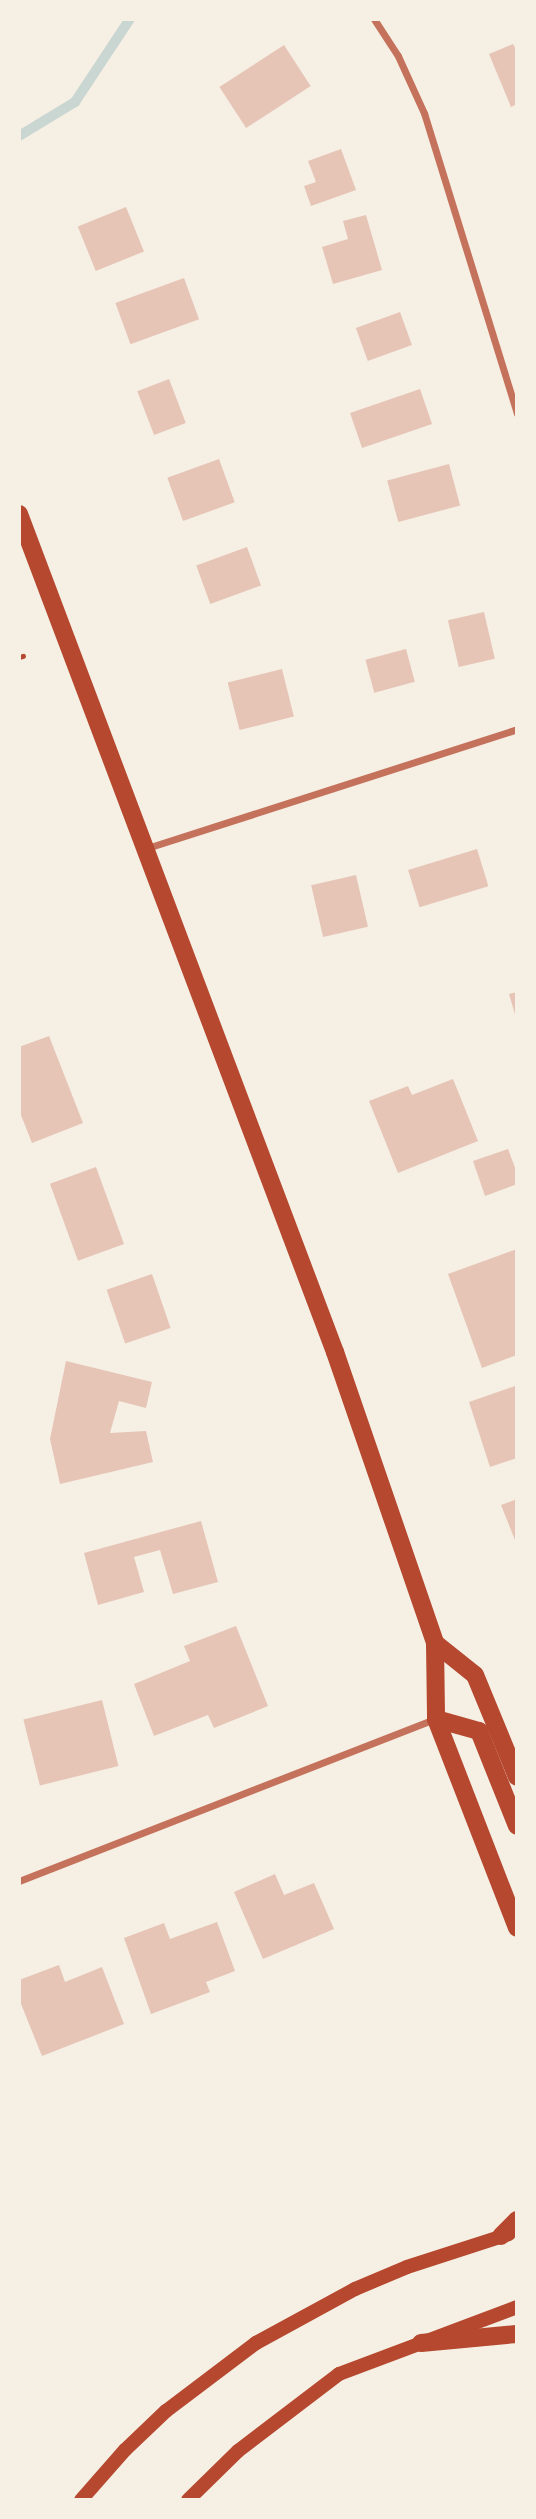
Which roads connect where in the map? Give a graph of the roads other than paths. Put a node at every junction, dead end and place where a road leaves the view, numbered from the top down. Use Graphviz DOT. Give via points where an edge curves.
graph roads {
  1 [pos="374,19"];
  2 [pos="517,414"];
  3 [pos="19,514"];
  4 [pos="517,729"];
  5 [pos="144,849"];
  6 [pos="435,1643"];
  7 [pos="436,1718"];
  8 [pos="517,1777"];
  9 [pos="517,1826"];
  10 [pos="19,1881"];
  11 [pos="517,1928"];
  12 [pos="517,2220"];
  13 [pos="509,2234"];
  14 [pos="517,2307"];
  15 [pos="517,2334"];
  16 [pos="422,2343"];
  17 [pos="81,2500"];
  18 [pos="188,2500"];
  1 -- 2 [label="street" via="398,56 424,113"];
  3 -- 5 [label="main road"];
  4 -- 5 [label="street"];
  5 -- 6 [label="main road" via="335,1352"];
  6 -- 7 [label="main road"];
  6 -- 8 [label="main road" via="475,1675"];
  7 -- 9 [label="main road" via="479,1731"];
  7 -- 10 [label="street"];
  7 -- 11 [label="main road"];
  12 -- 13 [label="main road"];
  13 -- 17 [label="main road" via="355,2289 256,2343 166,2411"];
  14 -- 16 [label="main road"];
  15 -- 16 [label="main road"];
  16 -- 18 [label="main road" via="339,2374 238,2451"];
}
